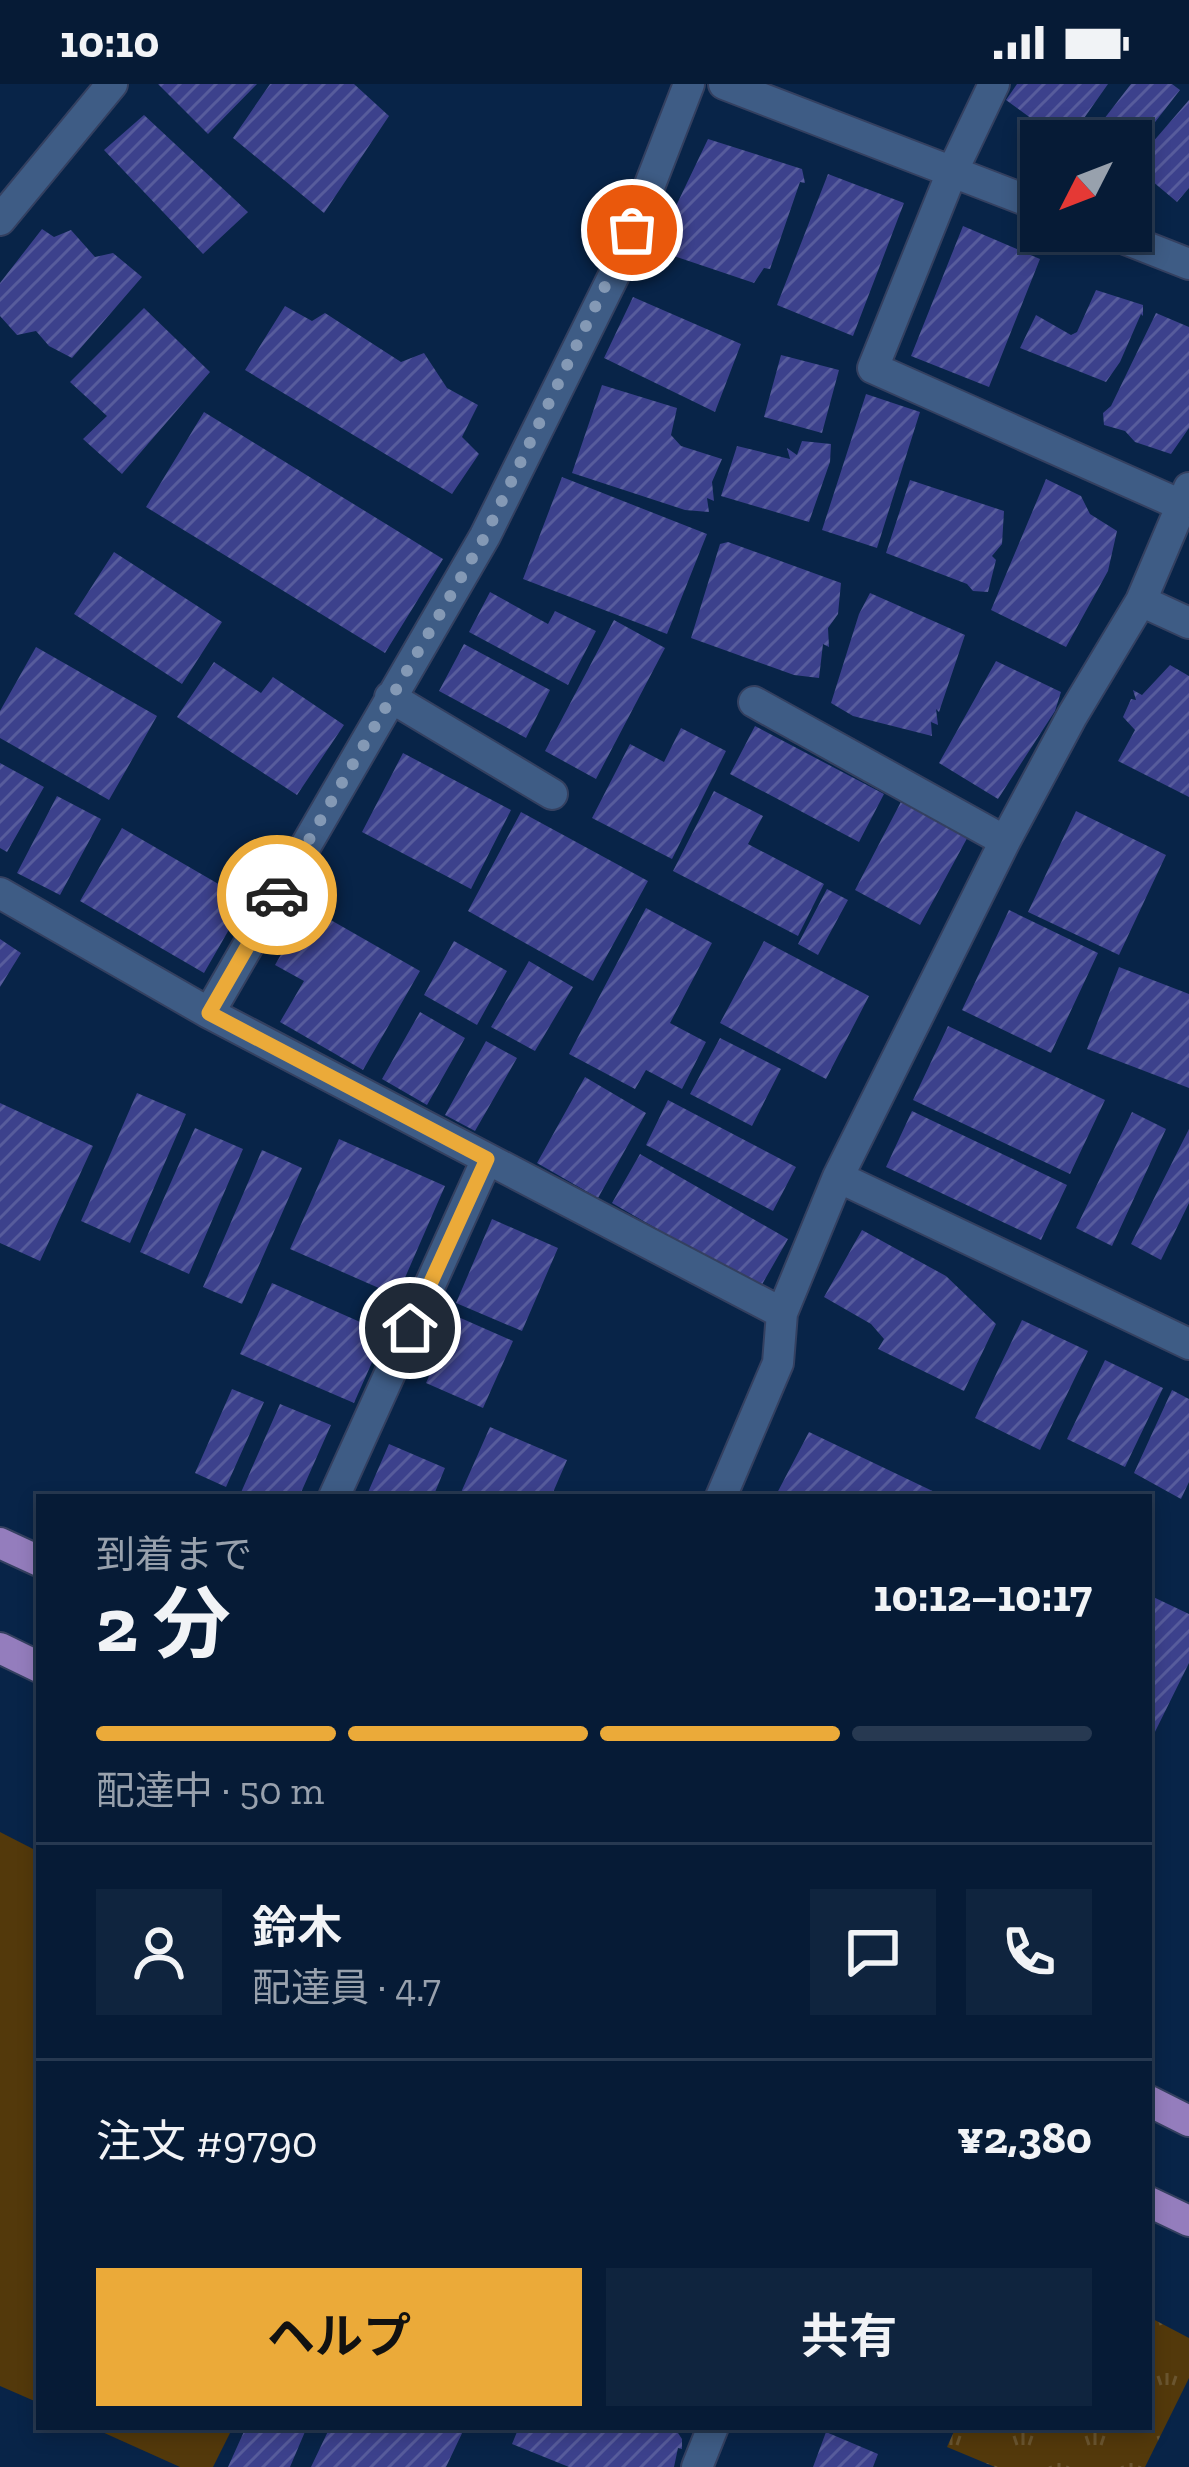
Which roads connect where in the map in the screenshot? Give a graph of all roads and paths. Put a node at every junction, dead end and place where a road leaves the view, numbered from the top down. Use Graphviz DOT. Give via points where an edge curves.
graph roads {
  1 [pos="112,84"];
  2 [pos="689,84"];
  3 [pos="724,84"];
  4 [pos="994,84"];
  5 [pos="952,172"];
  6 [pos="1020,198"];
  7 [pos="0,220"];
  8 [pos="1152,247"];
  9 [pos="1186,258"];
  10 [pos="1185,497"];
  11 [pos="1141,601"];
  12 [pos="1189,623"];
  13 [pos="390,697"];
  14 [pos="754,702"];
  15 [pos="552,794"];
  16 [pos="1005,841"];
  17 [pos="0,893"];
  18 [pos="209,1013"];
  19 [pos="487,1159"];
  20 [pos="838,1177"];
  21 [pos="782,1313"];
  22 [pos="1189,1344"];
  23 [pos="335,1494"];
  24 [pos="722,1494"];
  25 [pos="0,1544"];
  26 [pos="36,1561"];
  27 [pos="0,1648"];
  28 [pos="36,1665"];
  29 [pos="1152,2103"];
  30 [pos="1189,2121"];
  31 [pos="1152,2203"];
  32 [pos="1189,2221"];
  33 [pos="711,2430"];
  34 [pos="697,2467"];
  1 -- 7 [label="street"];
  2 -- 13 [label="street" via="617,267 485,536"];
  3 -- 5 [label="street"];
  4 -- 5 [label="street"];
  5 -- 6 [label="street"];
  5 -- 10 [label="street" via="873,368"];
  8 -- 9 [label="street"];
  10 -- 11 [label="street"];
  11 -- 12 [label="street"];
  11 -- 16 [label="street"];
  13 -- 15 [label="street"];
  13 -- 18 [label="street"];
  14 -- 16 [label="street"];
  16 -- 20 [label="street"];
  17 -- 18 [label="street"];
  18 -- 19 [label="street"];
  19 -- 21 [label="street"];
  19 -- 23 [label="street"];
  20 -- 21 [label="street"];
  20 -- 22 [label="street"];
  21 -- 24 [label="street" via="778,1363"];
  25 -- 26 [label="main road"];
  27 -- 28 [label="main road"];
  29 -- 30 [label="main road"];
  31 -- 32 [label="main road"];
  33 -- 34 [label="street"];
}
